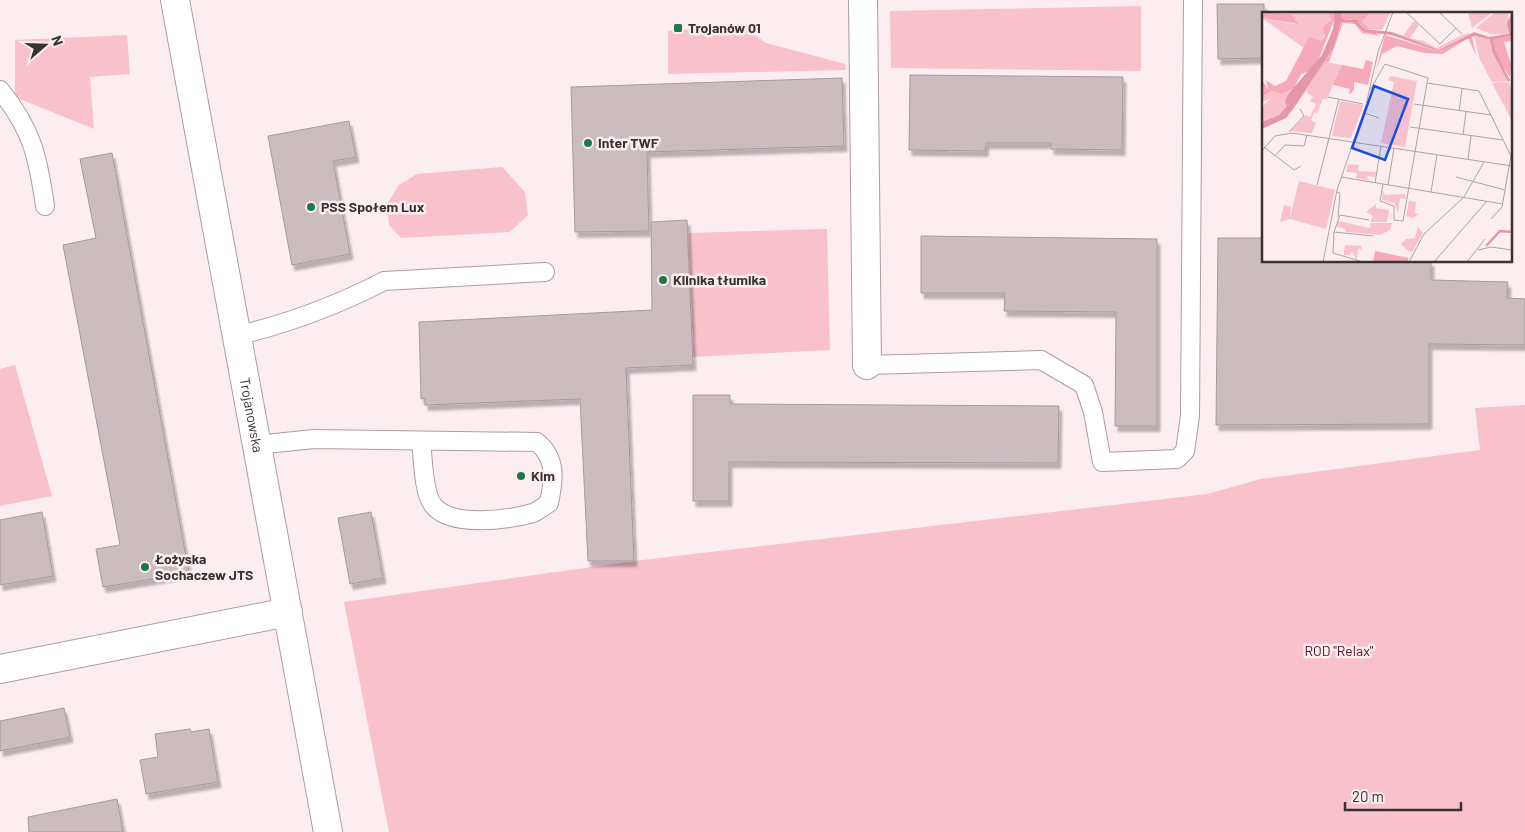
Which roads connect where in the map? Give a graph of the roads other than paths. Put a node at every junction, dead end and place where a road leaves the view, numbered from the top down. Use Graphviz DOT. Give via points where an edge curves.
graph roads {
  1 [pos="175,0"];
  2 [pos="863,0"];
  3 [pos="1193,0"];
  4 [pos="0,90"];
  5 [pos="45,206"];
  6 [pos="545,272"];
  7 [pos="236,336"];
  8 [pos="867,365"];
  9 [pos="421,440"];
  10 [pos="256,445"];
  11 [pos="288,612"];
  12 [pos="0,668"];
  13 [pos="328,832"];
  1 -- 7 [label="street, Trojanowska"];
  2 -- 8 [label="street"];
  3 -- 8 [label="lane" via="1190,416 1185,451 1177,459 1102,462 1093,412 1084,385 1041,360"];
  4 -- 5 [label="lane" via="16,110 32,141"];
  6 -- 7 [label="lane" via="384,281 263,330"];
  7 -- 10 [label="street, Trojanowska"];
  9 -- 9 [label="lane" via="536,442 548,452 554,479 549,503 534,513 480,521 447,517 432,504"];
  9 -- 10 [label="lane" via="314,439"];
  10 -- 11 [label="street, Trojanowska"];
  11 -- 12 [label="street"];
  11 -- 13 [label="street, Trojanowska"];
}
